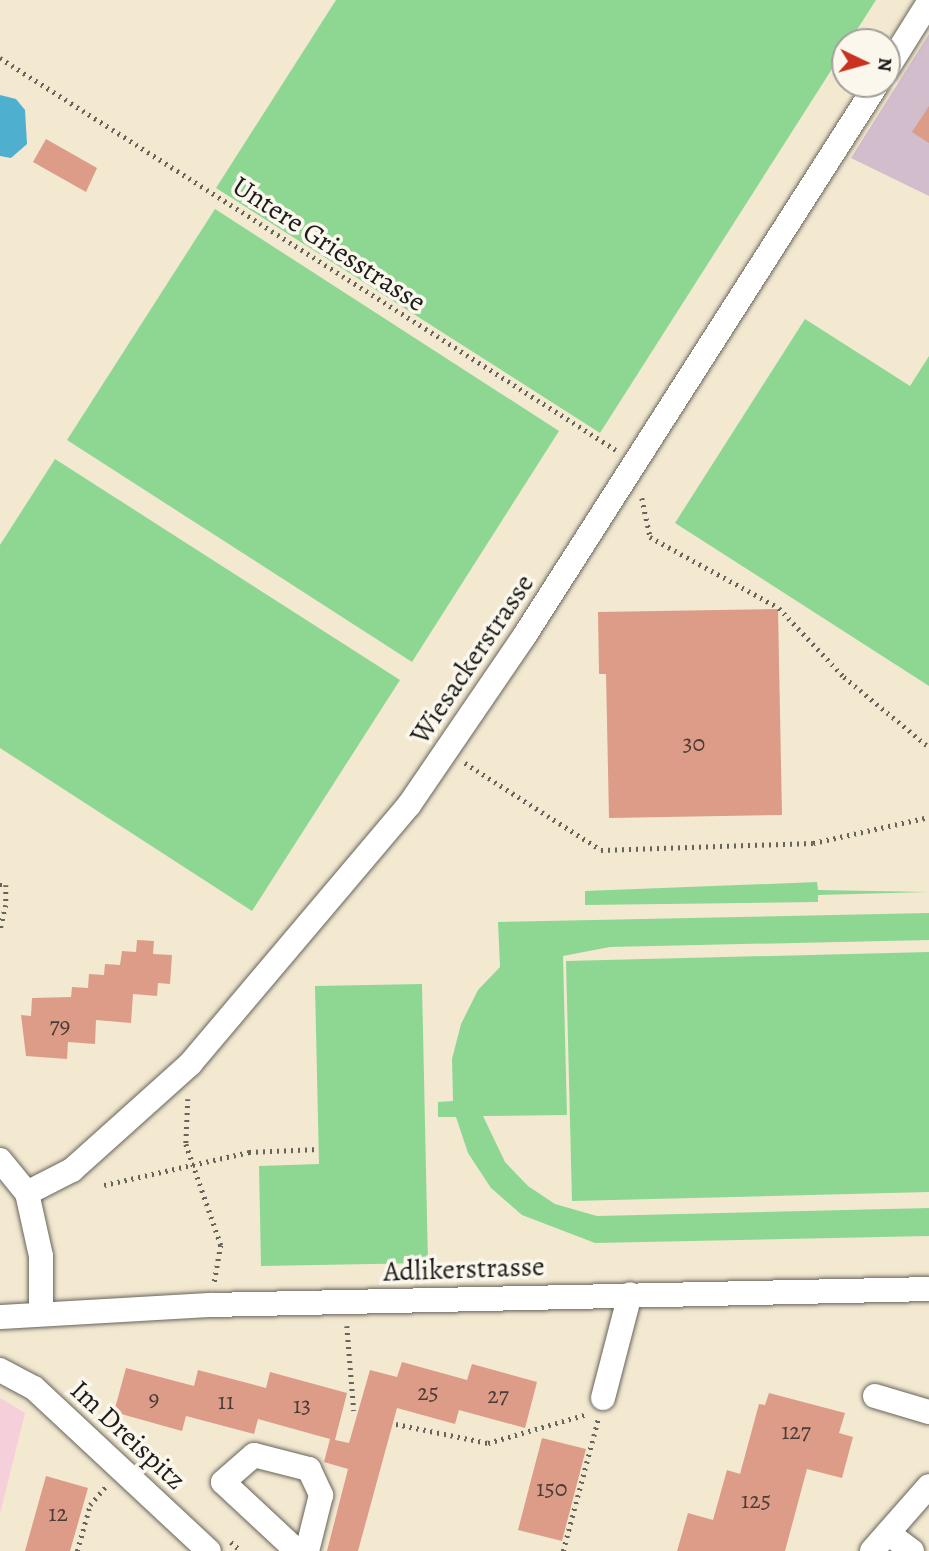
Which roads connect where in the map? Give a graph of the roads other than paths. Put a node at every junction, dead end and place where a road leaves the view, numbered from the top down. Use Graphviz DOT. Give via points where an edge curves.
graph roads {
  1 [pos="929,2"];
  2 [pos="901,47"];
  3 [pos="868,98"];
  4 [pos="0,1160"];
  5 [pos="27,1193"];
  6 [pos="929,1289"];
  7 [pos="630,1294"];
  8 [pos="41,1314"];
  9 [pos="0,1317"];
  10 [pos="0,1370"];
  11 [pos="875,1396"];
  12 [pos="603,1398"];
  13 [pos="929,1412"];
  14 [pos="929,1486"];
  15 [pos="880,1542"];
  16 [pos="209,1551"];
  17 [pos="297,1551"];
  18 [pos="307,1551"];
  19 [pos="912,1551"];
  1 -- 2 [label="street"];
  3 -- 5 [label="street, Wiesackerstrasse" via="637,461 409,805 190,1064 72,1170"];
  4 -- 5 [label="street"];
  5 -- 8 [label="street" via="41,1256"];
  6 -- 7 [label="street, Adlikerstrasse"];
  7 -- 8 [label="street, Adlikerstrasse"];
  7 -- 12 [label="street"];
  8 -- 9 [label="street, Adlikerstrasse"];
  10 -- 16 [label="street, Im Dreispitz" via="34,1388"];
  11 -- 13 [label="street"];
  14 -- 15 [label="street"];
  15 -- 19 [label="street"];
  17 -- 18 [label="street" via="223,1482 254,1455 309,1469 321,1495"];
}
